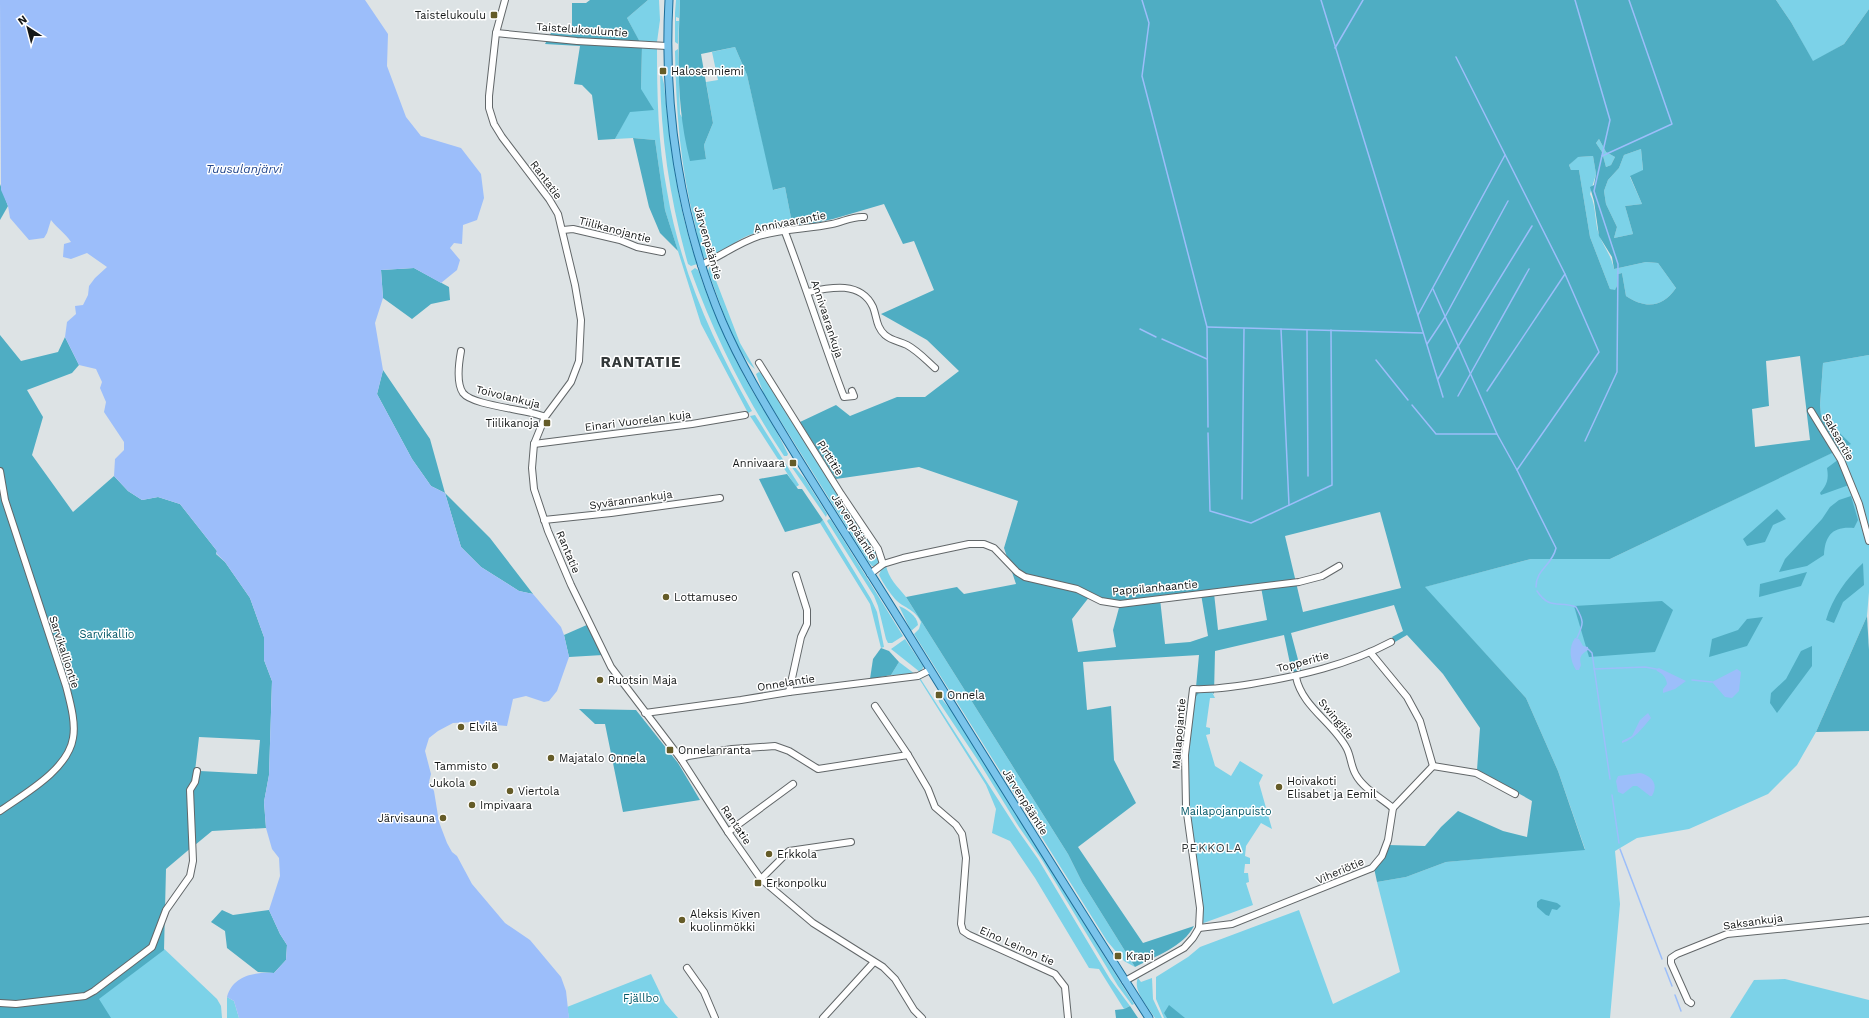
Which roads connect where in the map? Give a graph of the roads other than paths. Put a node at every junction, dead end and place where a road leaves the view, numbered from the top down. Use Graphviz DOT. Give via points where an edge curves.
graph roads {
  1 [pos="505,0"];
  2 [pos="669,0"];
  3 [pos="496,33"];
  4 [pos="667,46"];
  5 [pos="864,217"];
  6 [pos="563,230"];
  7 [pos="785,232"];
  8 [pos="662,252"];
  9 [pos="701,265"];
  10 [pos="808,292"];
  11 [pos="461,351"];
  12 [pos="759,363"];
  13 [pos="935,368"];
  14 [pos="852,392"];
  15 [pos="1811,411"];
  16 [pos="744,415"];
  17 [pos="545,417"];
  18 [pos="534,444"];
  19 [pos="0,471"];
  20 [pos="720,498"];
  21 [pos="544,520"];
  22 [pos="1869,541"];
  23 [pos="883,564"];
  24 [pos="1339,566"];
  25 [pos="870,574"];
  26 [pos="796,575"];
  27 [pos="1391,642"];
  28 [pos="1370,652"];
  29 [pos="930,670"];
  30 [pos="1296,677"];
  31 [pos="1193,688"];
  32 [pos="789,692"];
  33 [pos="874,706"];
  34 [pos="645,713"];
  35 [pos="908,755"];
  36 [pos="681,759"];
  37 [pos="1432,766"];
  38 [pos="197,771"];
  39 [pos="793,784"];
  40 [pos="1515,794"];
  41 [pos="1393,808"];
  42 [pos="0,811"];
  43 [pos="728,832"];
  44 [pos="851,842"];
  45 [pos="761,879"];
  46 [pos="1869,920"];
  47 [pos="1199,928"];
  48 [pos="874,962"];
  49 [pos="687,968"];
  50 [pos="1125,981"];
  51 [pos="0,1003"];
  52 [pos="1691,1003"];
  53 [pos="714,1018"];
  54 [pos="824,1018"];
  55 [pos="922,1018"];
  56 [pos="1068,1018"];
  57 [pos="1149,1018"];
  1 -- 3 [label="street, Rantatie"];
  2 -- 4 [label="main road, Järvenpääntie"];
  3 -- 4 [label="street, Taistelukouluntie"];
  3 -- 6 [label="street, Rantatie" via="489,96 489,108 494,124 549,199 558,214"];
  4 -- 9 [label="main road, Järvenpääntie" via="676,152"];
  5 -- 7 [label="street, Annivaarantie" via="855,216 833,224"];
  6 -- 8 [label="street, Tiilikanojantie" via="580,230"];
  6 -- 17 [label="street, Rantatie" via="581,320 579,361 571,382"];
  7 -- 9 [label="street, Annivaarantie" via="742,242"];
  7 -- 10 [label="street, Annivaarankuja"];
  9 -- 25 [label="main road, Järvenpääntie" via="723,323 748,374"];
  10 -- 13 [label="street" via="827,288 857,289 866,296 873,308 878,327 883,333 892,341 918,352"];
  10 -- 14 [label="street, Annivaarankuja" via="822,340 844,397 854,396"];
  11 -- 17 [label="street, Toivolankuja" via="460,382 462,392 467,397"];
  12 -- 23 [label="street, Pirttitie" via="878,549"];
  15 -- 22 [label="street, Saksantie" via="1841,460 1859,504"];
  16 -- 18 [label="street, Einari Vuorelan kuja"];
  17 -- 18 [label="street, Rantatie"];
  18 -- 21 [label="street, Rantatie" via="534,489"];
  19 -- 42 [label="street, Sarvikalliontie" via="5,500 66,686 72,710 73,738 64,760 56,770"];
  20 -- 21 [label="street, Syvärannankuja"];
  21 -- 34 [label="street, Rantatie" via="603,653 617,677"];
  23 -- 24 [label="street, Pappilanhaantie" via="969,544 984,544 994,548 1025,577 1077,589 1101,601 1120,604 1299,582 1322,576"];
  23 -- 25 [label="street, Pappilanhaantie"];
  25 -- 29 [label="main road, Järvenpääntie"];
  26 -- 32 [label="street" via="807,610 807,624 798,648"];
  27 -- 28 [label="street, Topperitie"];
  28 -- 30 [label="street, Topperitie"];
  28 -- 37 [label="street" via="1406,696 1420,721"];
  29 -- 32 [label="street, Onnelantie" via="918,676"];
  29 -- 50 [label="main road, Järvenpääntie"];
  30 -- 31 [label="street, Topperitie" via="1217,689"];
  30 -- 41 [label="street, Swingitie" via="1305,698 1347,748 1356,775 1365,786"];
  31 -- 47 [label="street, Mailapojantie" via="1185,755 1186,806 1200,908"];
  32 -- 34 [label="street, Onnelantie"];
  33 -- 35 [label="street, Eino Leinon tie"];
  34 -- 36 [label="street, Rantatie"];
  35 -- 36 [label="street" via="818,769 789,751 775,746 732,749"];
  35 -- 56 [label="street, Eino Leinon tie" via="928,789 935,807 956,825 962,834 966,858 961,924 963,931 1055,974 1065,987"];
  36 -- 43 [label="street, Rantatie"];
  37 -- 40 [label="street" via="1476,772"];
  37 -- 41 [label="street"];
  38 -- 51 [label="street" via="190,790 192,870 166,910 152,947 85,996 16,1004"];
  39 -- 43 [label="street"];
  41 -- 47 [label="street, Viheriötie" via="1388,840 1382,856 1372,868 1232,924"];
  43 -- 45 [label="street, Rantatie"];
  44 -- 45 [label="street" via="789,851"];
  45 -- 48 [label="street, Rantatie" via="813,923"];
  46 -- 52 [label="street, Saksankuja" via="1727,934 1677,954 1671,958 1671,963"];
  47 -- 50 [label="street" via="1184,948"];
  48 -- 54 [label="street"];
  48 -- 55 [label="street, Rantatie" via="895,979 914,1010"];
  49 -- 53 [label="street" via="704,992"];
  50 -- 57 [label="main road, Järvenpääntie"];
}
